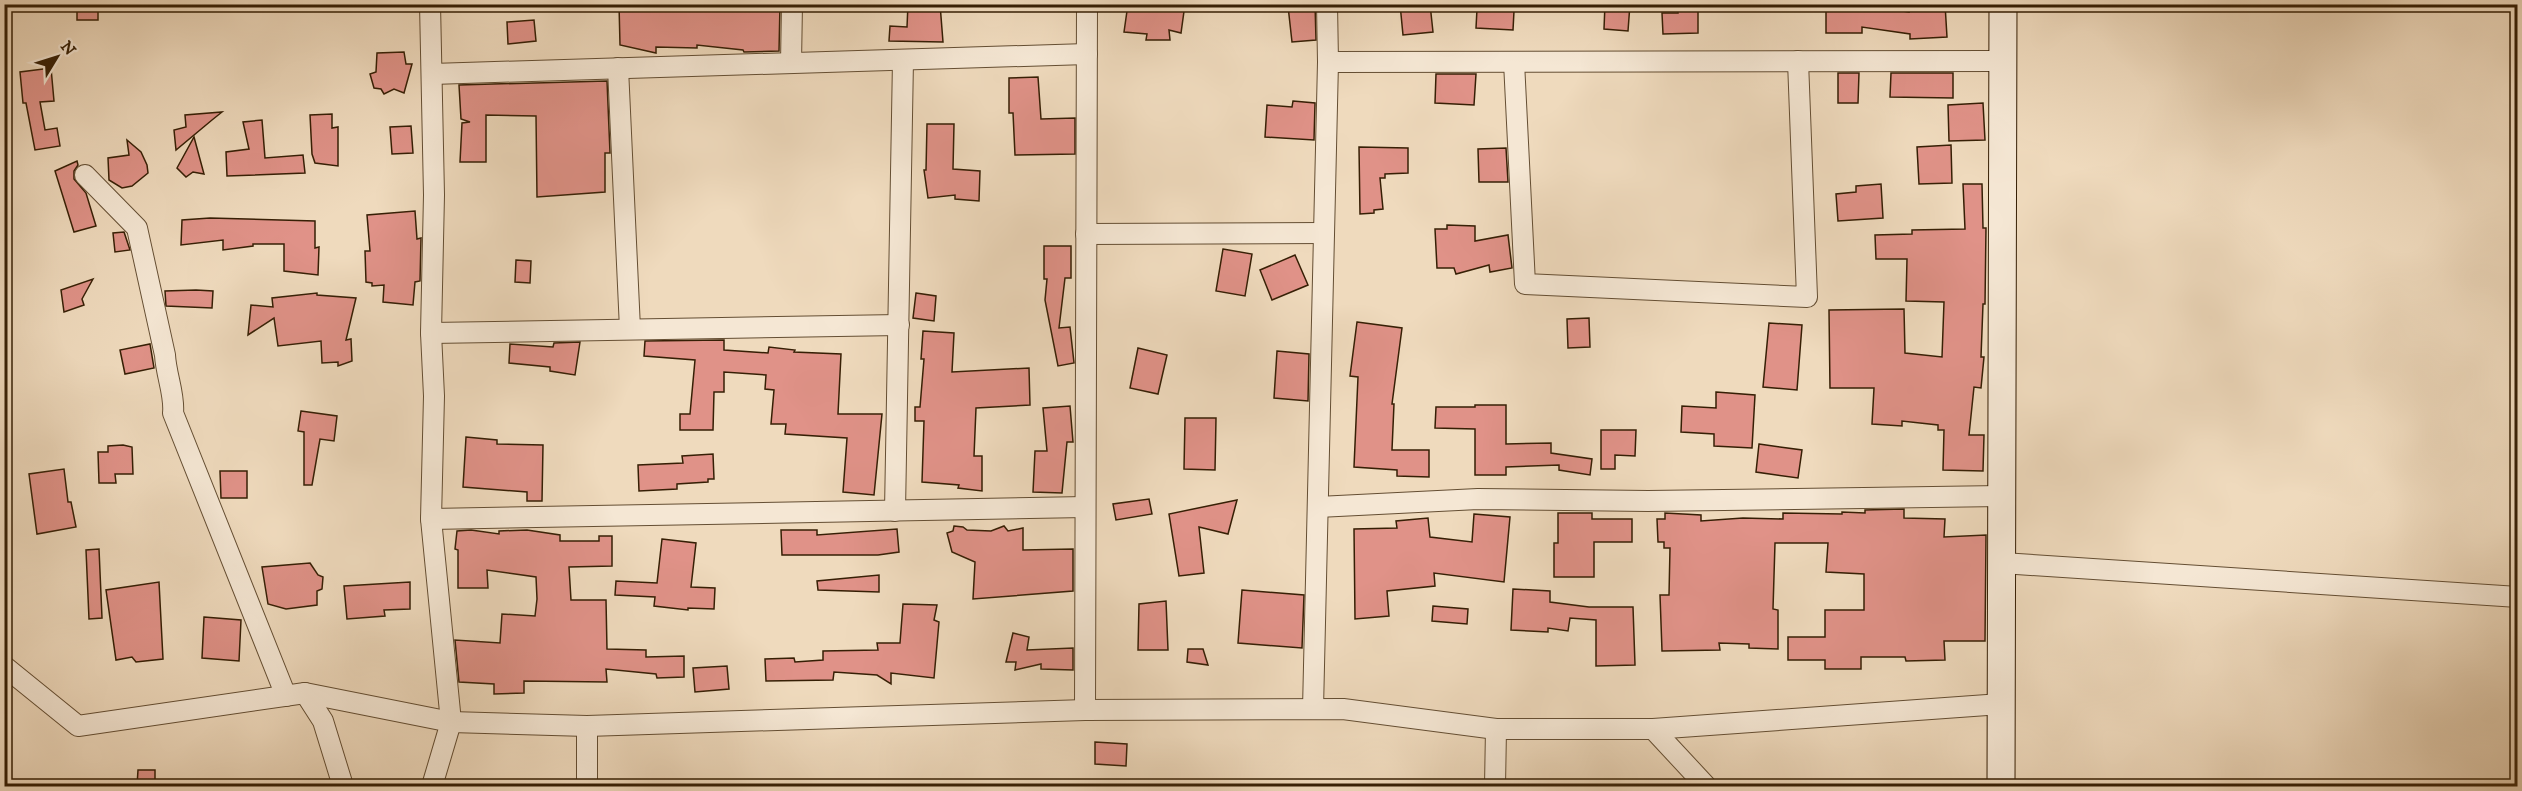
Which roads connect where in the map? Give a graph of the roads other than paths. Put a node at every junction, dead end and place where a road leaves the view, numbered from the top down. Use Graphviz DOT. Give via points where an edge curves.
graph roads {
  1 [pos="430,4"];
  2 [pos="792,4"];
  3 [pos="1087,4"];
  4 [pos="1327,4"];
  5 [pos="2003,4"];
  6 [pos="1087,54"];
  7 [pos="903,60"];
  8 [pos="2002,61"];
  9 [pos="1328,62"];
  10 [pos="1514,62"];
  11 [pos="1798,62"];
  12 [pos="791,63"];
  13 [pos="618,68"];
  14 [pos="432,74"];
  15 [pos="85,175"];
  16 [pos="1324,232"];
  17 [pos="1086,234"];
  18 [pos="898,325"];
  19 [pos="630,329"];
  20 [pos="431,333"];
  21 [pos="2001,496"];
  22 [pos="1085,507"];
  23 [pos="1318,507"];
  24 [pos="895,511"];
  25 [pos="431,519"];
  26 [pos="2002,564"];
  27 [pos="2517,597"];
  28 [pos="4,666"];
  29 [pos="295,694"];
  30 [pos="2001,704"];
  31 [pos="1085,710"];
  32 [pos="1313,710"];
  33 [pos="451,722"];
  34 [pos="587,726"];
  35 [pos="1496,729"];
  36 [pos="1653,729"];
  37 [pos="343,786"];
  38 [pos="432,786"];
  39 [pos="587,786"];
  40 [pos="1495,786"];
  41 [pos="1706,786"];
  42 [pos="2001,786"];
  1 -- 14 [label="street"];
  2 -- 12 [label="street"];
  3 -- 6 [label="street"];
  4 -- 9 [label="street"];
  5 -- 8 [label="street"];
  6 -- 7 [label="street"];
  6 -- 17 [label="street"];
  7 -- 12 [label="street"];
  7 -- 18 [label="street"];
  8 -- 11 [label="street"];
  8 -- 21 [label="street"];
  9 -- 10 [label="street"];
  9 -- 16 [label="street"];
  10 -- 11 [label="street"];
  10 -- 11 [label="street" via="1525,284 1807,297"];
  12 -- 13 [label="street"];
  13 -- 14 [label="street"];
  13 -- 19 [label="street"];
  14 -- 20 [label="street"];
  15 -- 29 [label="street" via="137,228 165,355 173,413"];
  16 -- 17 [label="street"];
  16 -- 23 [label="street"];
  17 -- 22 [label="street"];
  18 -- 19 [label="street"];
  18 -- 24 [label="street"];
  19 -- 20 [label="street"];
  20 -- 25 [label="street"];
  21 -- 23 [label="street" via="1478,500"];
  21 -- 26 [label="street"];
  22 -- 24 [label="street"];
  22 -- 31 [label="street"];
  23 -- 32 [label="street"];
  24 -- 25 [label="street"];
  25 -- 33 [label="street"];
  26 -- 27 [label="street"];
  26 -- 30 [label="street"];
  28 -- 29 [label="street" via="78,726"];
  29 -- 33 [label="street"];
  29 -- 37 [label="street" via="323,721"];
  30 -- 36 [label="street"];
  30 -- 42 [label="street"];
  31 -- 32 [label="street"];
  31 -- 34 [label="street"];
  32 -- 35 [label="street" via="1343,709"];
  33 -- 34 [label="street"];
  33 -- 38 [label="street"];
  34 -- 39 [label="street"];
  35 -- 36 [label="street"];
  35 -- 40 [label="street"];
  36 -- 41 [label="street"];
}
